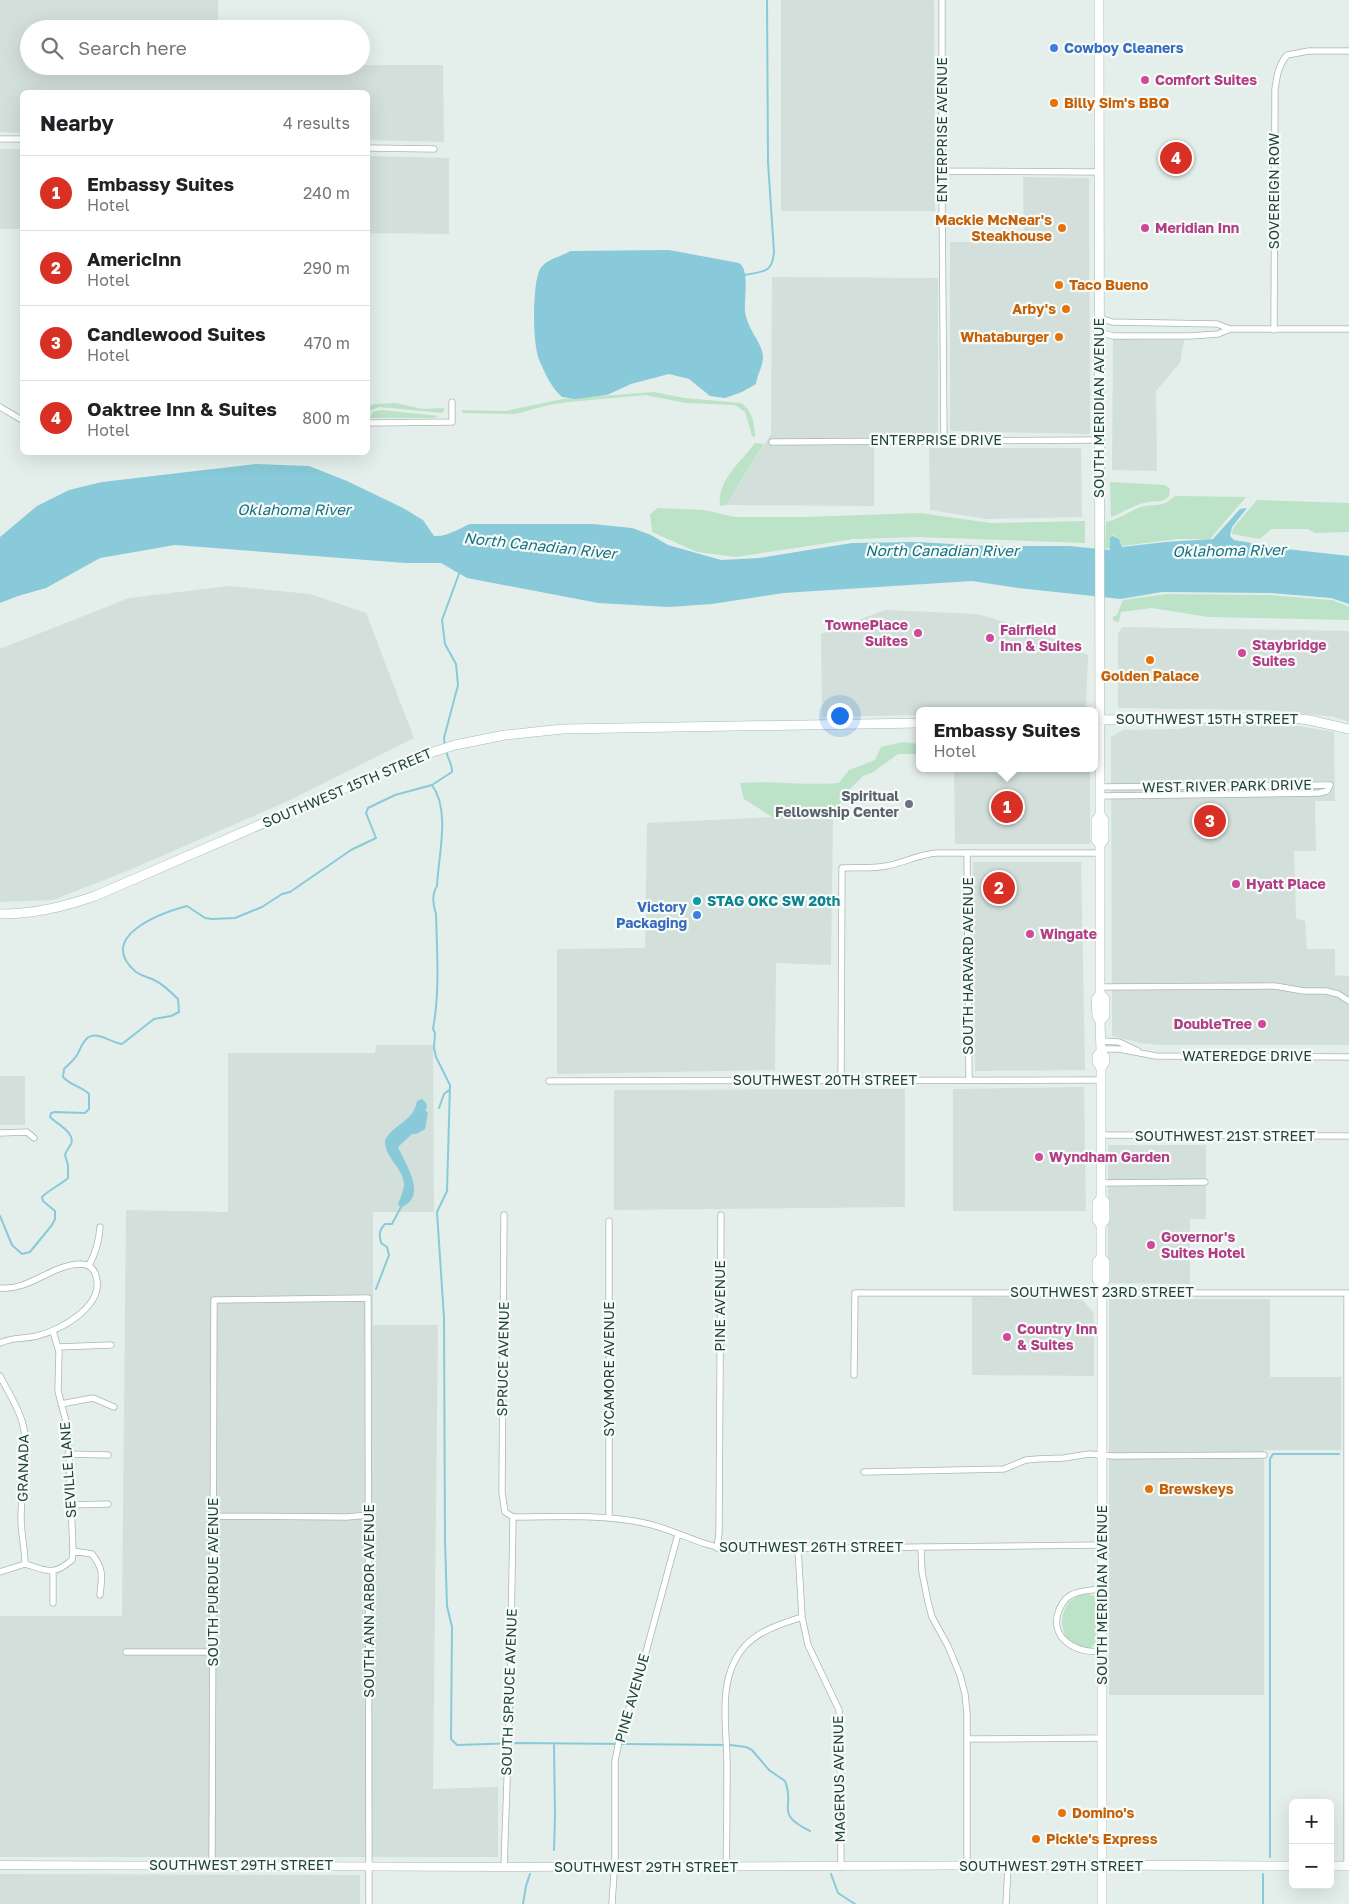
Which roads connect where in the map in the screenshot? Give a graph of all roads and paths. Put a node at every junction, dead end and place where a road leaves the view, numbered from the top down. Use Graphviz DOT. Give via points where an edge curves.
graph roads {
  1 [pos="942,0"];
  2 [pos="1099,0"];
  3 [pos="1349,51"];
  4 [pos="0,139"];
  5 [pos="20,139"];
  6 [pos="370,148"];
  7 [pos="434,148"];
  8 [pos="941,171"];
  9 [pos="1099,172"];
  10 [pos="1098,318"];
  11 [pos="1159,322"];
  12 [pos="1181,322"];
  13 [pos="1230,329"];
  14 [pos="1349,329"];
  15 [pos="1274,330"];
  16 [pos="1098,332"];
  17 [pos="1159,336"];
  18 [pos="1181,336"];
  19 [pos="452,402"];
  20 [pos="0,407"];
  21 [pos="20,419"];
  22 [pos="370,423"];
  23 [pos="944,440"];
  24 [pos="1099,440"];
  25 [pos="772,442"];
  26 [pos="1097,707"];
  27 [pos="1098,720"];
  28 [pos="916,723"];
  29 [pos="1349,729"];
  30 [pos="1098,744"];
  31 [pos="1171,786"];
  32 [pos="1248,786"];
  33 [pos="1141,787"];
  34 [pos="1100,792"];
  35 [pos="1248,794"];
  36 [pos="1171,795"];
  37 [pos="1141,796"];
  38 [pos="1100,849"];
  39 [pos="967,854"];
  40 [pos="0,914"];
  41 [pos="1100,991"];
  42 [pos="1349,1001"];
  43 [pos="1101,1047"];
  44 [pos="1349,1057"];
  45 [pos="969,1079"];
  46 [pos="841,1080"];
  47 [pos="1101,1080"];
  48 [pos="549,1081"];
  49 [pos="0,1132"];
  50 [pos="1101,1136"];
  51 [pos="1349,1136"];
  52 [pos="34,1138"];
  53 [pos="1205,1182"];
  54 [pos="1101,1183"];
  55 [pos="504,1215"];
  56 [pos="721,1215"];
  57 [pos="609,1221"];
  58 [pos="100,1227"];
  59 [pos="89,1265"];
  60 [pos="0,1288"];
  61 [pos="1102,1288"];
  62 [pos="1348,1293"];
  63 [pos="368,1298"];
  64 [pos="53,1331"];
  65 [pos="0,1343"];
  66 [pos="111,1345"];
  67 [pos="58,1346"];
  68 [pos="854,1374"];
  69 [pos="0,1376"];
  70 [pos="61,1404"];
  71 [pos="114,1406"];
  72 [pos="68,1454"];
  73 [pos="108,1454"];
  74 [pos="1102,1455"];
  75 [pos="1264,1455"];
  76 [pos="864,1472"];
  77 [pos="108,1504"];
  78 [pos="70,1505"];
  79 [pos="369,1515"];
  80 [pos="214,1516"];
  81 [pos="513,1517"];
  82 [pos="609,1517"];
  83 [pos="678,1534"];
  84 [pos="1102,1545"];
  85 [pos="921,1547"];
  86 [pos="717,1548"];
  87 [pos="798,1548"];
  88 [pos="73,1551"];
  89 [pos="25,1564"];
  90 [pos="53,1571"];
  91 [pos="0,1572"];
  92 [pos="1102,1590"];
  93 [pos="100,1595"];
  94 [pos="54,1603"];
  95 [pos="802,1617"];
  96 [pos="1103,1650"];
  97 [pos="126,1652"];
  98 [pos="213,1652"];
  99 [pos="1103,1738"];
  100 [pos="968,1739"];
  101 [pos="0,1865"];
  102 [pos="212,1865"];
  103 [pos="1102,1865"];
  104 [pos="369,1866"];
  105 [pos="1289,1866"];
  106 [pos="1334,1866"];
  107 [pos="1348,1866"];
  108 [pos="504,1867"];
  109 [pos="613,1867"];
  110 [pos="726,1867"];
  111 [pos="841,1867"];
  112 [pos="967,1867"];
  113 [pos="1008,1867"];
  114 [pos="368,1904"];
  115 [pos="612,1904"];
  116 [pos="1006,1904"];
  117 [pos="1102,1904"];
  1 -- 8 [label="street, ENTERPRISE AVENUE"];
  2 -- 9 [label="main road, SOUTH MERIDIAN AVENUE"];
  3 -- 15 [label="street, SOVEREIGN ROW" via="1309,51 1286,55 1278,70 1275,89"];
  4 -- 5 [label="street"];
  6 -- 7 [label="street"];
  8 -- 9 [label="street"];
  8 -- 23 [label="street, ENTERPRISE AVENUE"];
  9 -- 10 [label="main road, SOUTH MERIDIAN AVENUE"];
  10 -- 11 [label="street" via="1112,322"];
  10 -- 16 [label="main road, SOUTH MERIDIAN AVENUE"];
  11 -- 12 [label="street"];
  11 -- 17 [label="street"];
  12 -- 13 [label="street" via="1218,324"];
  12 -- 18 [label="street"];
  13 -- 15 [label="street"];
  13 -- 18 [label="street" via="1218,334"];
  14 -- 15 [label="street"];
  16 -- 17 [label="street" via="1113,336"];
  16 -- 24 [label="main road, SOUTH MERIDIAN AVENUE"];
  17 -- 18 [label="street"];
  19 -- 22 [label="street" via="452,422"];
  20 -- 21 [label="street"];
  23 -- 24 [label="street, ENTERPRISE DRIVE"];
  23 -- 25 [label="street, ENTERPRISE DRIVE"];
  24 -- 26 [label="main road, SOUTH MERIDIAN AVENUE"];
  27 -- 29 [label="main road, SOUTHWEST 15TH STREET" via="1285,717"];
  28 -- 40 [label="main road, SOUTHWEST 15TH STREET" via="563,729 504,734 414,758 95,896 64,907 26,914"];
  30 -- 34 [label="main road, SOUTH MERIDIAN AVENUE"];
  31 -- 32 [label="street, WEST RIVER PARK DRIVE"];
  31 -- 33 [label="street, WEST RIVER PARK DRIVE"];
  31 -- 36 [label="street"];
  32 -- 35 [label="street"];
  32 -- 35 [label="street, WEST RIVER PARK DRIVE" via="1330,785 1327,791 1318,793"];
  33 -- 34 [label="street, WEST RIVER PARK DRIVE"];
  33 -- 37 [label="street"];
  34 -- 37 [label="street, WEST RIVER PARK DRIVE"];
  34 -- 38 [label="main road, SOUTH MERIDIAN AVENUE" via="1100,815 1096,820 1096,840"];
  35 -- 36 [label="street, WEST RIVER PARK DRIVE"];
  36 -- 37 [label="street, WEST RIVER PARK DRIVE"];
  38 -- 39 [label="street"];
  38 -- 41 [label="main road, SOUTH MERIDIAN AVENUE"];
  39 -- 45 [label="street, SOUTH HARVARD AVENUE"];
  39 -- 46 [label="street" via="929,854 888,866 842,868"];
  41 -- 42 [label="street" via="1275,986 1326,990"];
  41 -- 43 [label="main road, SOUTH MERIDIAN AVENUE" via="1096,999 1096,1016 1100,1021"];
  43 -- 44 [label="street, WATEREDGE DRIVE" via="1144,1054"];
  43 -- 47 [label="main road, SOUTH MERIDIAN AVENUE" via="1097,1056"];
  45 -- 46 [label="street, SOUTHWEST 20TH STREET"];
  45 -- 47 [label="street, SOUTHWEST 20TH STREET"];
  46 -- 48 [label="street, SOUTHWEST 20TH STREET"];
  47 -- 50 [label="main road, SOUTH MERIDIAN AVENUE"];
  49 -- 52 [label="street" via="27,1132"];
  50 -- 51 [label="street, SOUTHWEST 21ST STREET"];
  50 -- 54 [label="main road, SOUTH MERIDIAN AVENUE"];
  53 -- 54 [label="street"];
  54 -- 61 [label="main road, SOUTH MERIDIAN AVENUE" via="1101,1198 1097,1203 1097,1220 1101,1225 1097,1279"];
  55 -- 81 [label="street, SPRUCE AVENUE" via="503,1504 505,1512"];
  56 -- 86 [label="street, PINE AVENUE"];
  57 -- 82 [label="street, SYCAMORE AVENUE"];
  58 -- 59 [label="street" via="95,1254"];
  59 -- 60 [label="street" via="65,1267 23,1286"];
  59 -- 64 [label="street" via="97,1282 92,1303"];
  61 -- 62 [label="street, SOUTHWEST 23RD STREET"];
  61 -- 68 [label="street, SOUTHWEST 23RD STREET" via="855,1293"];
  61 -- 74 [label="main road, SOUTH MERIDIAN AVENUE"];
  62 -- 107 [label="street"];
  63 -- 79 [label="street, SOUTH ANN ARBOR AVENUE"];
  63 -- 80 [label="street, SOUTH PURDUE AVENUE" via="214,1300"];
  64 -- 65 [label="street"];
  64 -- 67 [label="street, SEVILLE LANE"];
  66 -- 67 [label="street"];
  67 -- 70 [label="street, SEVILLE LANE"];
  69 -- 89 [label="street, GRANADA" via="19,1414 25,1438 21,1519"];
  70 -- 71 [label="street" via="93,1398"];
  70 -- 72 [label="street, SEVILLE LANE" via="68,1429"];
  72 -- 73 [label="street"];
  72 -- 78 [label="street, SEVILLE LANE"];
  74 -- 75 [label="street"];
  74 -- 76 [label="street" via="1026,1460 1004,1469"];
  74 -- 84 [label="main road, SOUTH MERIDIAN AVENUE"];
  77 -- 78 [label="street"];
  78 -- 88 [label="street, SEVILLE LANE"];
  79 -- 80 [label="street"];
  79 -- 104 [label="street, SOUTH ANN ARBOR AVENUE"];
  80 -- 98 [label="street, SOUTH PURDUE AVENUE"];
  81 -- 82 [label="street, SOUTHWEST 26TH STREET"];
  81 -- 108 [label="street, SOUTH SPRUCE AVENUE"];
  82 -- 83 [label="street, SOUTHWEST 26TH STREET"];
  83 -- 86 [label="street, SOUTHWEST 26TH STREET"];
  83 -- 109 [label="street, PINE AVENUE" via="619,1741 614,1776"];
  84 -- 85 [label="street, SOUTHWEST 26TH STREET"];
  84 -- 92 [label="main road, SOUTH MERIDIAN AVENUE"];
  85 -- 87 [label="street, SOUTHWEST 26TH STREET"];
  85 -- 100 [label="street" via="922,1572 930,1610 966,1694"];
  86 -- 87 [label="street, SOUTHWEST 26TH STREET"];
  87 -- 95 [label="street, MAGERUS AVENUE"];
  88 -- 90 [label="street" via="72,1560"];
  88 -- 93 [label="street" via="92,1554 100,1564"];
  89 -- 90 [label="street" via="42,1571"];
  89 -- 91 [label="street"];
  90 -- 94 [label="street"];
  92 -- 96 [label="main road, SOUTH MERIDIAN AVENUE"];
  92 -- 96 [label="street" via="1072,1594 1063,1601 1056,1625 1062,1640 1074,1648"];
  95 -- 110 [label="street" via="759,1634 744,1647 733,1666 726,1689"];
  95 -- 111 [label="street, MAGERUS AVENUE" via="808,1645 839,1710"];
  96 -- 99 [label="main road, SOUTH MERIDIAN AVENUE"];
  97 -- 98 [label="street"];
  98 -- 102 [label="street, SOUTH PURDUE AVENUE"];
  99 -- 100 [label="street"];
  99 -- 103 [label="main road, SOUTH MERIDIAN AVENUE"];
  100 -- 112 [label="street"];
  101 -- 102 [label="street, SOUTHWEST 29TH STREET"];
  102 -- 104 [label="street, SOUTHWEST 29TH STREET"];
  103 -- 105 [label="main road, SOUTHWEST 29TH STREET"];
  103 -- 113 [label="street, SOUTHWEST 29TH STREET"];
  103 -- 117 [label="main road, SOUTH MERIDIAN AVENUE"];
  104 -- 108 [label="street, SOUTHWEST 29TH STREET"];
  104 -- 114 [label="street, SOUTH ANN ARBOR AVENUE"];
  106 -- 107 [label="main road"];
  108 -- 109 [label="street, SOUTHWEST 29TH STREET"];
  109 -- 110 [label="street, SOUTHWEST 29TH STREET"];
  109 -- 115 [label="street, PINE AVENUE"];
  110 -- 111 [label="street, SOUTHWEST 29TH STREET"];
  111 -- 112 [label="street, SOUTHWEST 29TH STREET"];
  112 -- 113 [label="street, SOUTHWEST 29TH STREET"];
  113 -- 116 [label="street"];
}
